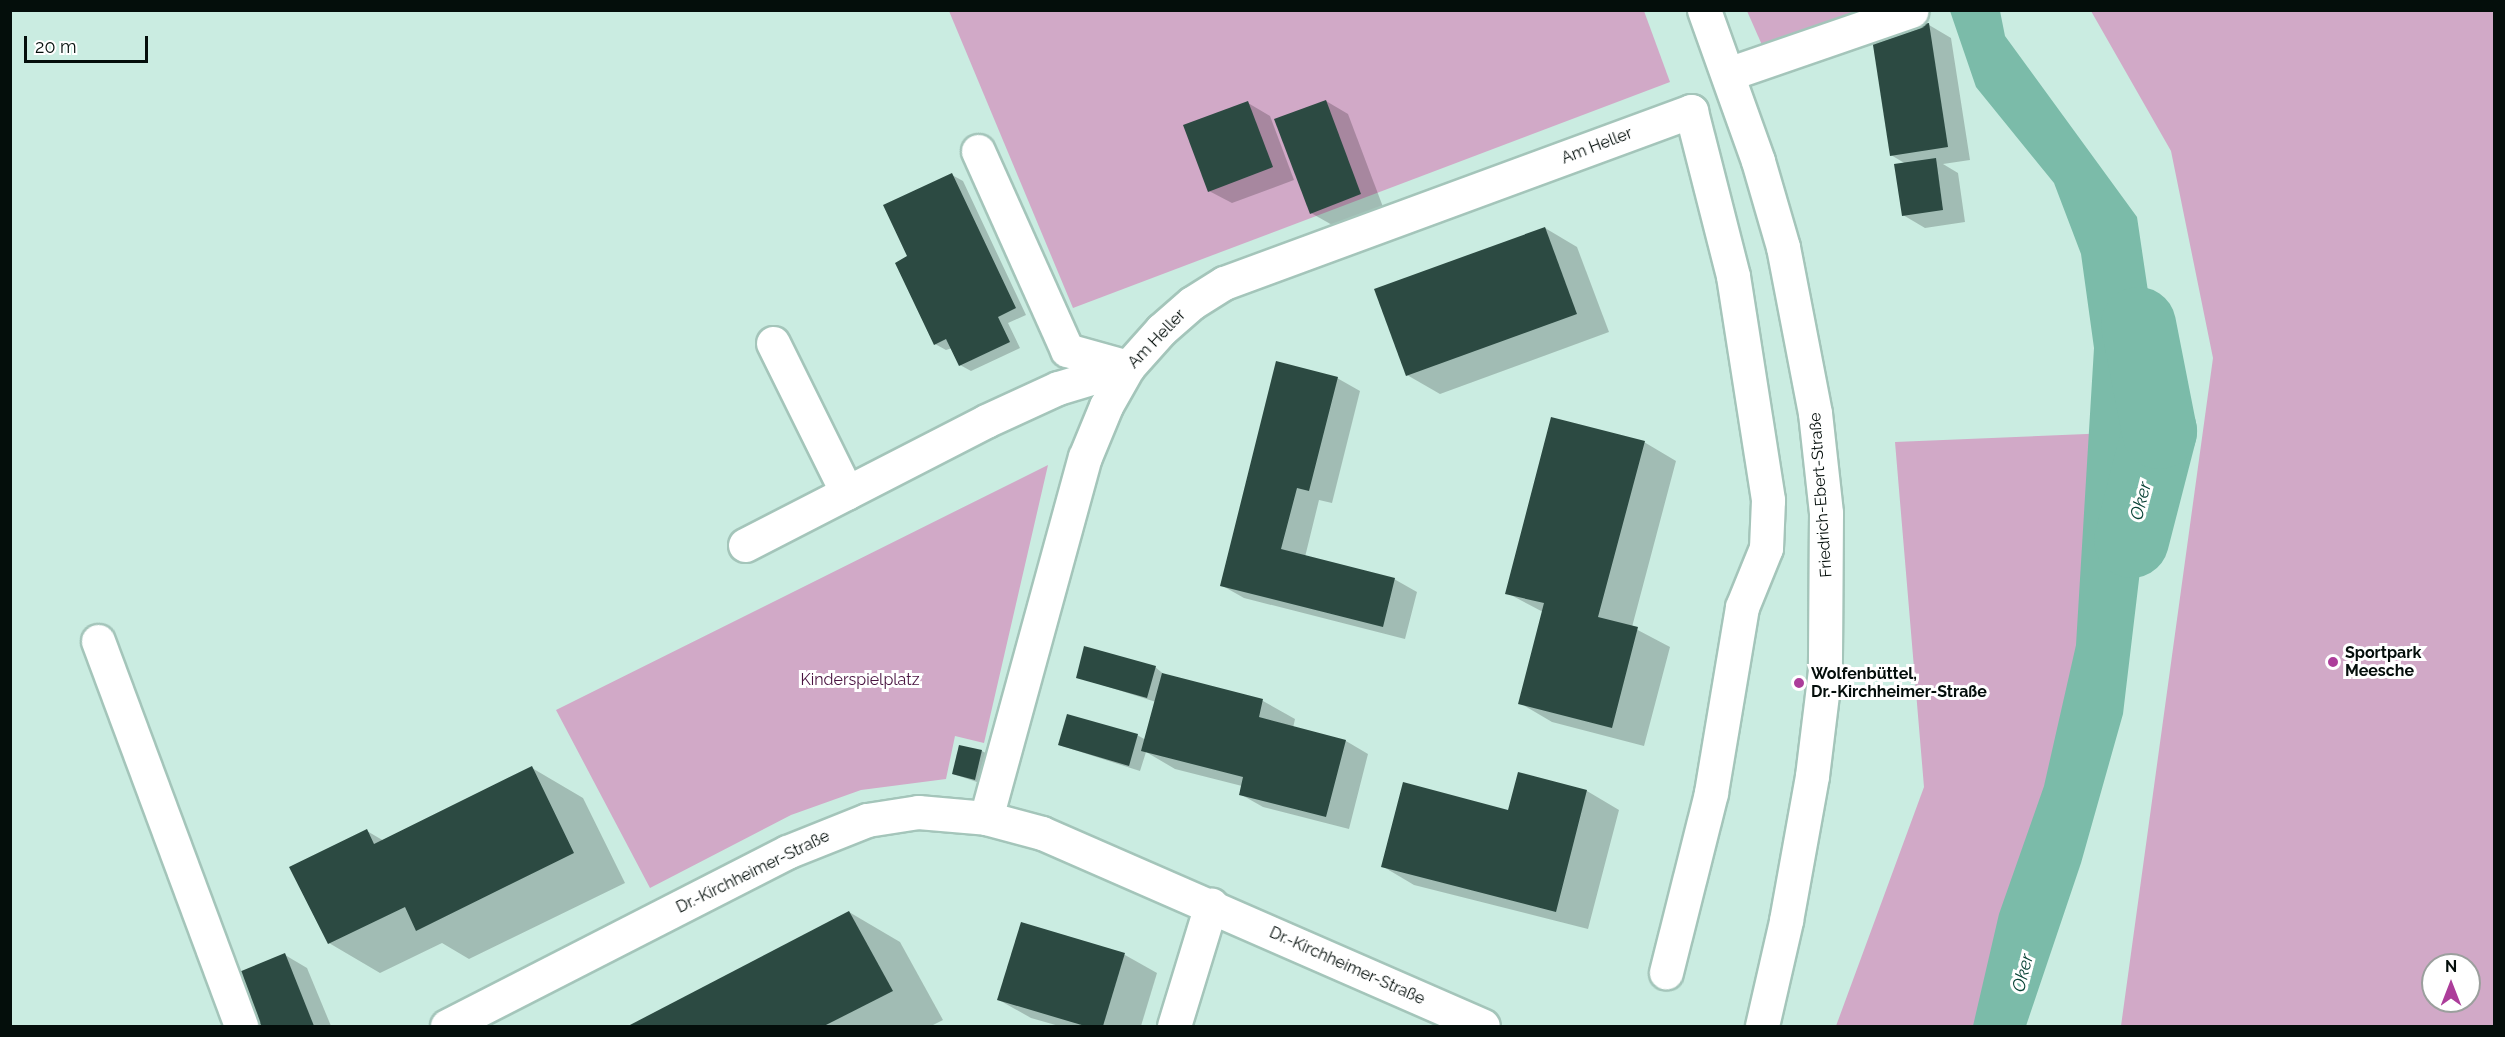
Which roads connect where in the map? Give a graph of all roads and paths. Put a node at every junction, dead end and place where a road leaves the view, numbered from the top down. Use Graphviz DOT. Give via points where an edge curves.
graph roads {
  1 [pos="1704,10"];
  2 [pos="1911,11"];
  3 [pos="1728,74"];
  4 [pos="978,152"];
  5 [pos="773,344"];
  6 [pos="1128,367"];
  7 [pos="847,493"];
  8 [pos="745,545"];
  9 [pos="98,641"];
  10 [pos="986,818"];
  11 [pos="1211,905"];
  12 [pos="1666,972"];
  13 [pos="241,1026"];
  14 [pos="447,1026"];
  15 [pos="1174,1026"];
  16 [pos="1483,1026"];
  17 [pos="1762,1026"];
  1 -- 3 [label="street, Friedrich-Ebert-Straße"];
  2 -- 3 [label="street"];
  3 -- 17 [label="street, Friedrich-Ebert-Straße" via="1783,247 1802,331 1815,413 1827,556 1825,669 1812,776"];
  4 -- 6 [label="street" via="1067,350"];
  5 -- 7 [label="street"];
  6 -- 7 [label="street" via="1058,388"];
  6 -- 10 [label="street, Am Heller" via="1106,406 1085,458"];
  6 -- 12 [label="street, Am Heller" via="1192,303 1224,283 1691,111 1733,276 1768,500 1766,548 1742,607 1710,793"];
  7 -- 8 [label="street"];
  9 -- 13 [label="street"];
  10 -- 11 [label="street, Dr.-Kirchheimer-Straße" via="1042,832"];
  10 -- 14 [label="street, Dr.-Kirchheimer-Straße" via="918,812 841,828"];
  11 -- 15 [label="street"];
  11 -- 16 [label="street, Dr.-Kirchheimer-Straße"];
}
